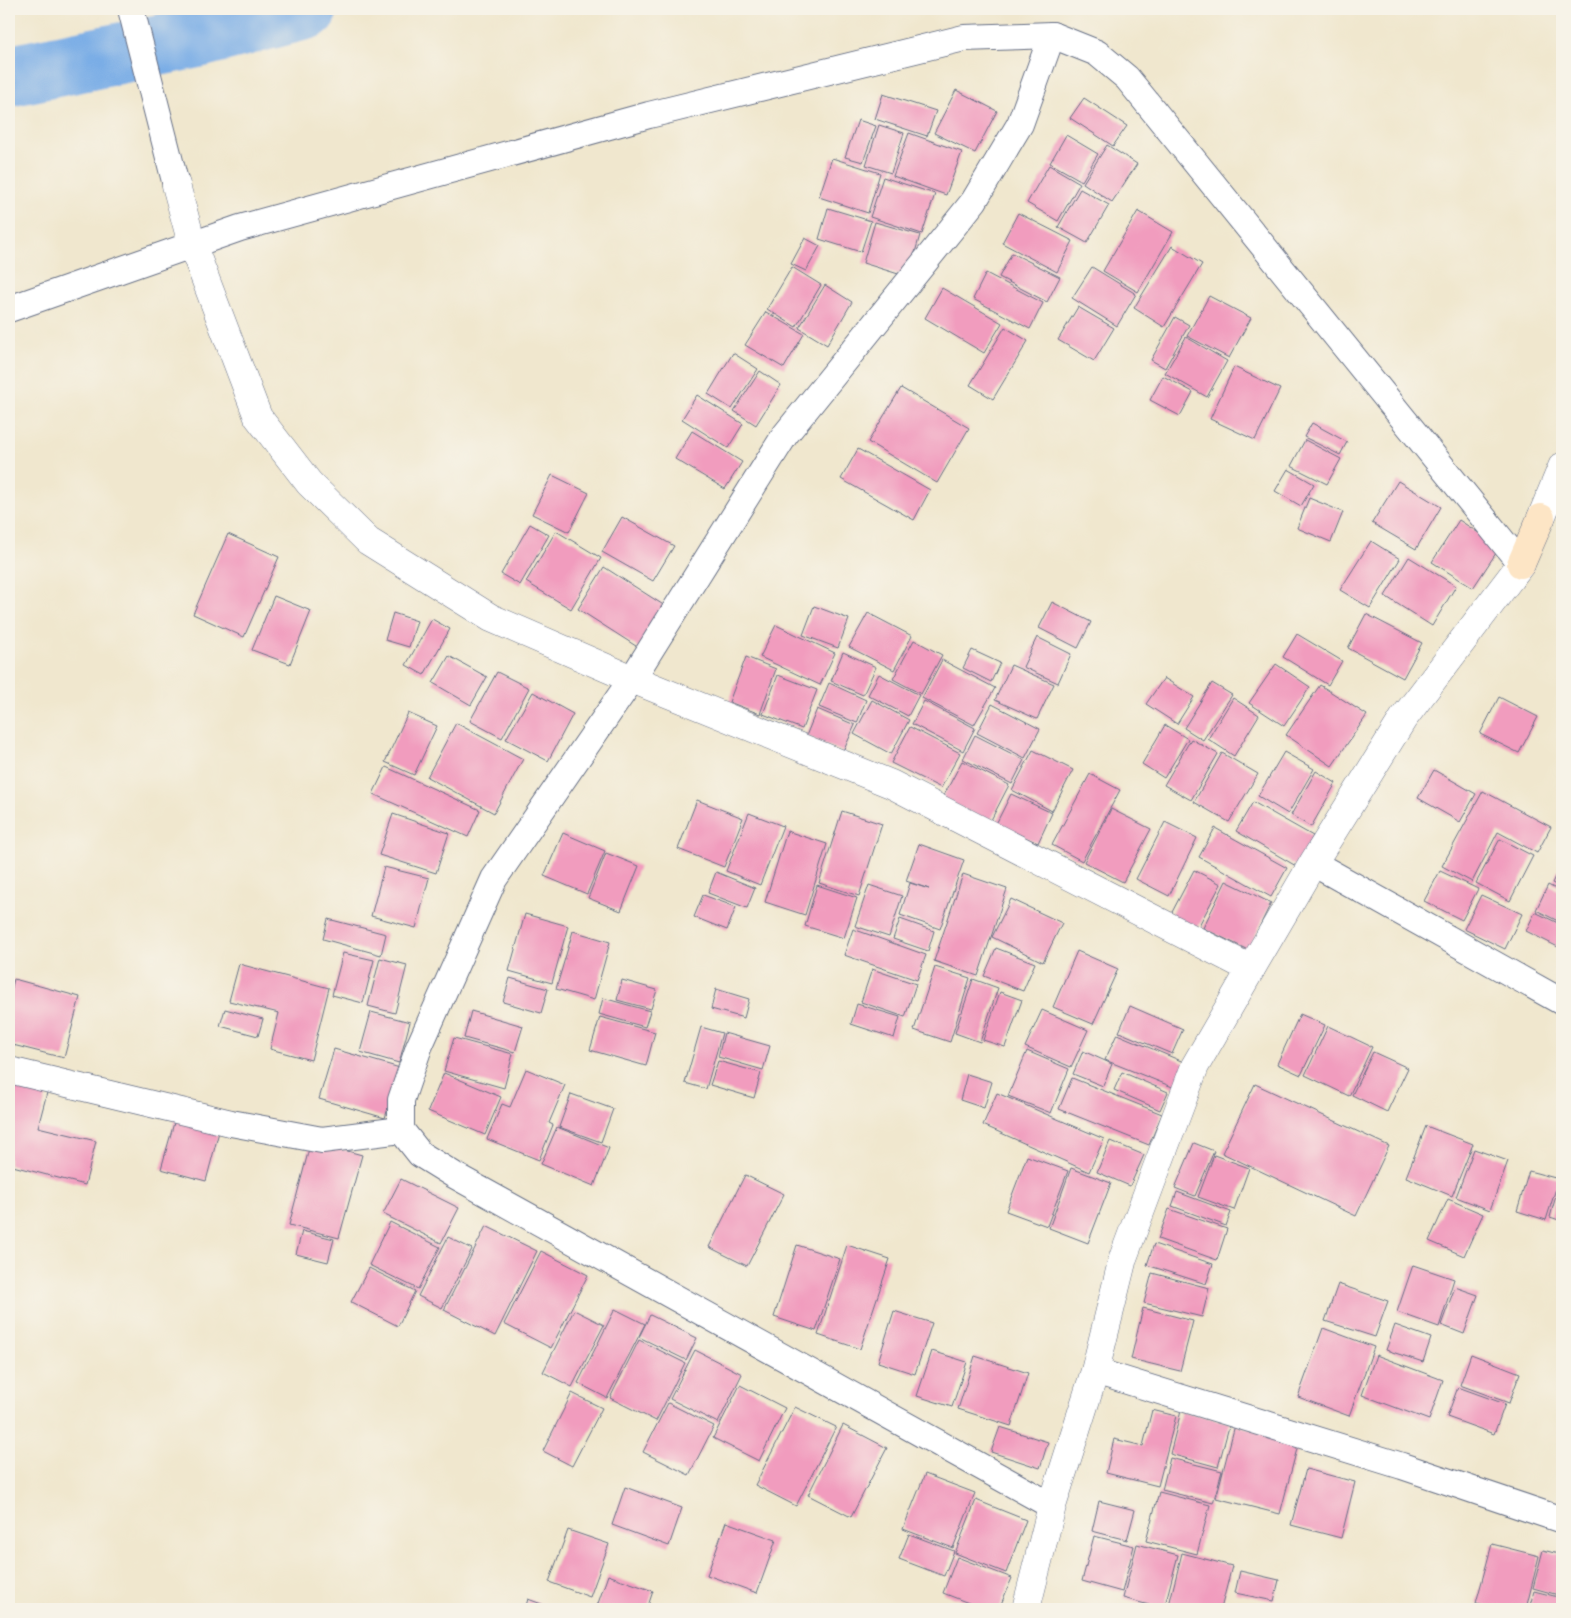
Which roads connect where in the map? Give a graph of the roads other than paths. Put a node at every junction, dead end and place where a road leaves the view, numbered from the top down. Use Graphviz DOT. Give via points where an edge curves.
graph roads {
  1 [pos="130,9"];
  2 [pos="1052,36"];
  3 [pos="176,185"];
  4 [pos="192,244"];
  5 [pos="9,309"];
  6 [pos="1562,467"];
  7 [pos="1541,518"];
  8 [pos="1521,564"];
  9 [pos="632,679"];
  10 [pos="1314,863"];
  11 [pos="1251,969"];
  12 [pos="1562,1002"];
  13 [pos="9,1070"];
  14 [pos="401,1130"];
  15 [pos="1095,1371"];
  16 [pos="1052,1506"];
  17 [pos="1562,1520"];
  18 [pos="1026,1609"];
  1 -- 3 [label="street"];
  2 -- 4 [label="street" via="964,38 650,115"];
  2 -- 8 [label="street" via="1097,53 1127,78"];
  2 -- 9 [label="street" via="1020,124 974,201 785,435"];
  3 -- 4 [label="street"];
  4 -- 5 [label="street"];
  4 -- 9 [label="street" via="258,417 309,483 368,541 491,618"];
  6 -- 7 [label="street"];
  7 -- 8 [label="main road"];
  8 -- 10 [label="street" via="1402,719"];
  9 -- 11 [label="street" via="891,784"];
  9 -- 14 [label="street" via="494,879 419,1047 401,1100"];
  10 -- 11 [label="street"];
  10 -- 12 [label="street"];
  11 -- 15 [label="street" via="1195,1066 1124,1258"];
  13 -- 14 [label="street" via="231,1123 322,1140"];
  14 -- 16 [label="street" via="420,1154 454,1175"];
  15 -- 16 [label="street"];
  15 -- 17 [label="street" via="1402,1466"];
  16 -- 18 [label="street"];
}
